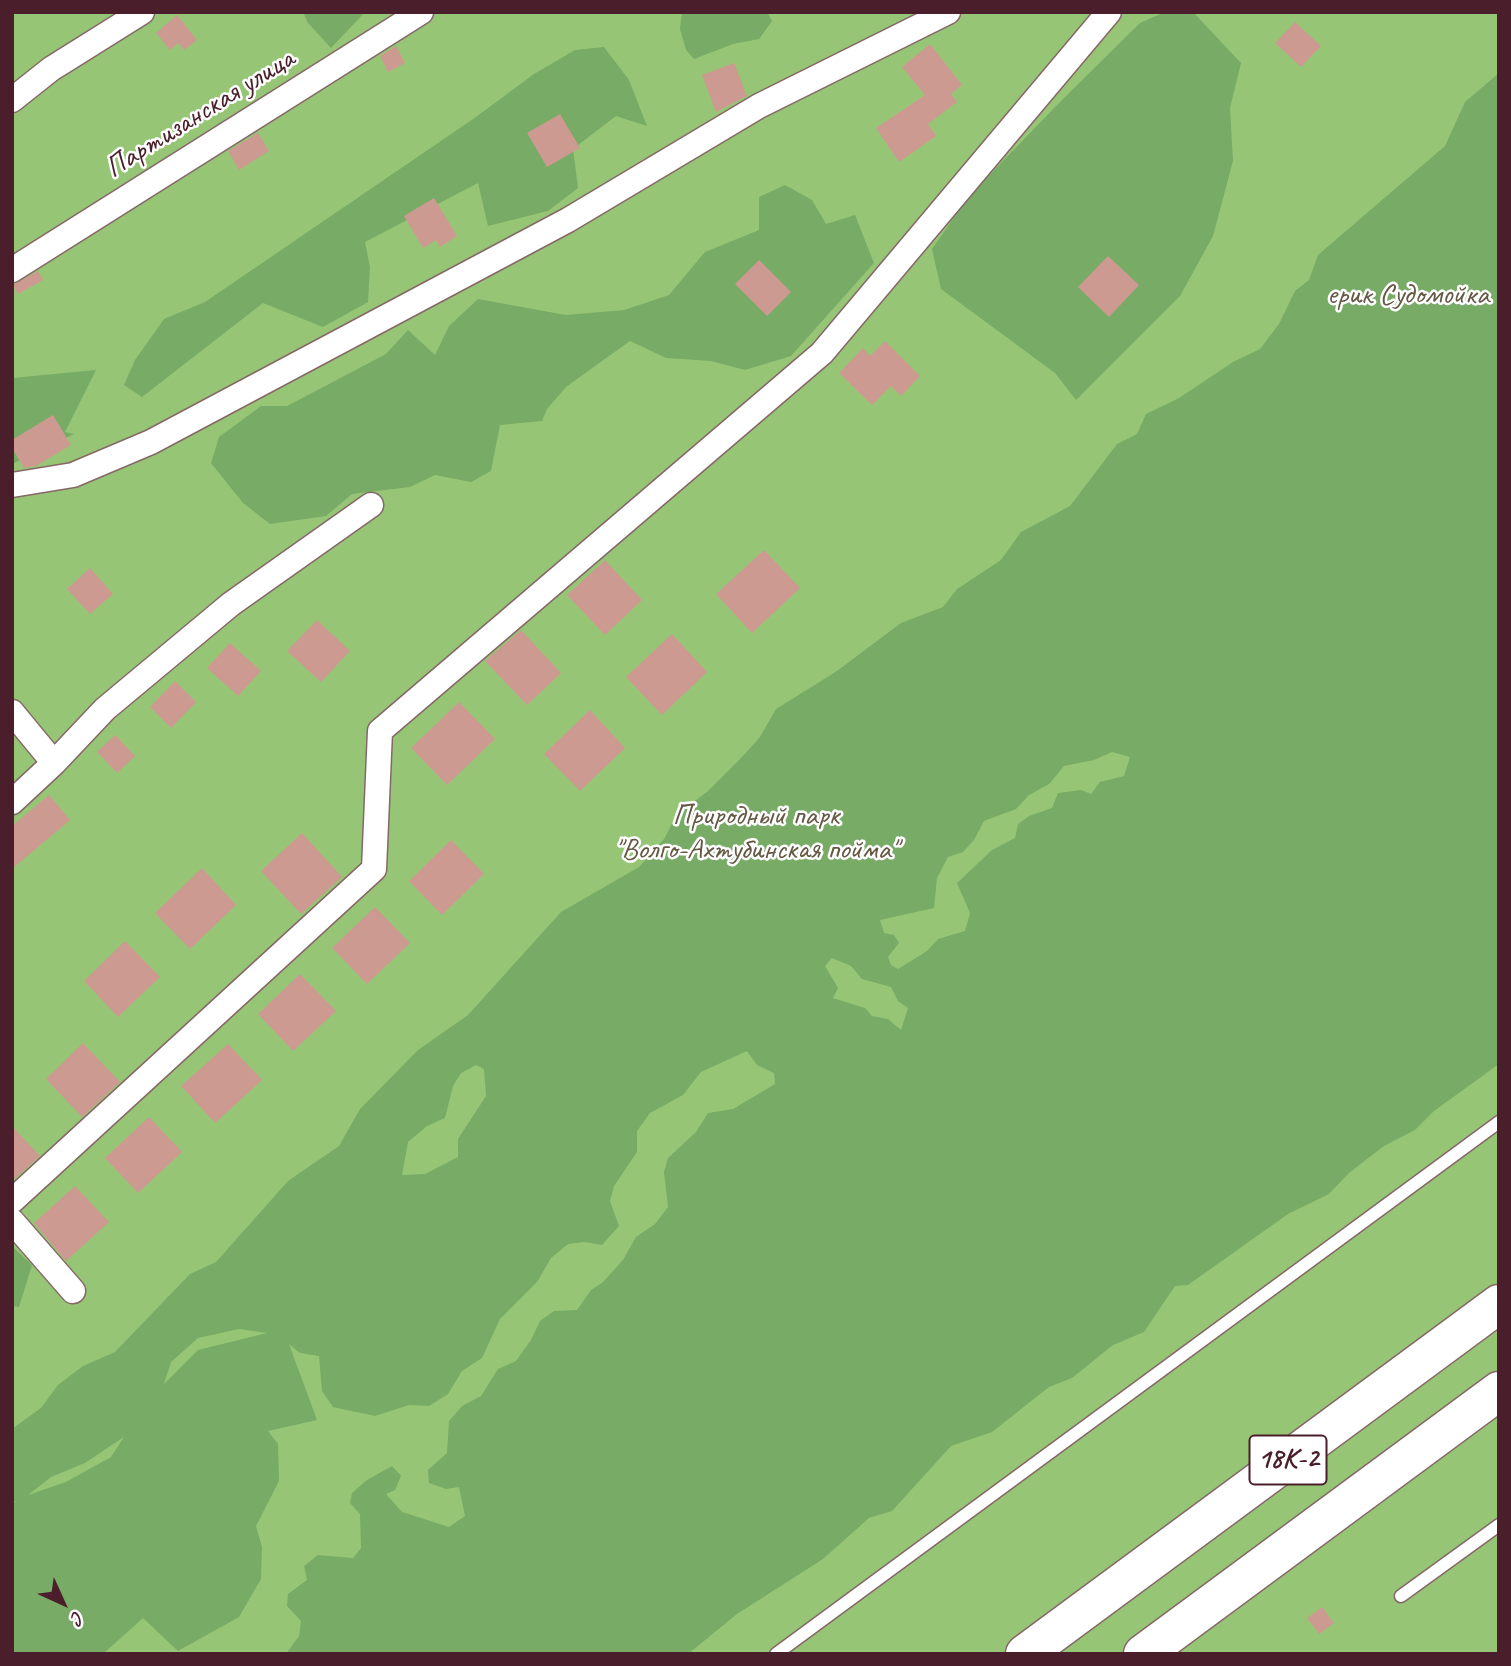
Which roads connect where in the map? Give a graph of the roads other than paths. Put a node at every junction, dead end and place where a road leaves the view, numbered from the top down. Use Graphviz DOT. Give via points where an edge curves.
graph roads {
  1 [pos="142,12"];
  2 [pos="421,12"];
  3 [pos="948,12"];
  4 [pos="1108,12"];
  5 [pos="12,100"];
  6 [pos="12,270"];
  7 [pos="12,485"];
  8 [pos="371,505"];
  9 [pos="12,712"];
  10 [pos="54,763"];
  11 [pos="12,802"];
  12 [pos="1499,1122"];
  13 [pos="12,1201"];
  14 [pos="12,1221"];
  15 [pos="73,1291"];
  16 [pos="1499,1304"];
  17 [pos="1499,1333"];
  18 [pos="1451,1339"];
  19 [pos="1497,1392"];
  20 [pos="1499,1525"];
  21 [pos="1401,1596"];
  22 [pos="776,1654"];
  23 [pos="1025,1654"];
  24 [pos="1143,1654"];
  1 -- 5 [label="street" via="51,69"];
  2 -- 6 [label="street, Партизанская улица"];
  3 -- 7 [label="street" via="759,106 568,220 151,442 73,475"];
  4 -- 13 [label="street" via="822,353 380,731 374,869"];
  8 -- 10 [label="street" via="231,604 105,709"];
  9 -- 10 [label="street"];
  10 -- 11 [label="street"];
  12 -- 22 [label="lane"];
  14 -- 15 [label="street"];
  16 -- 18 [label="main road, 18К-2"];
  17 -- 18 [label="main road" via="1490,1328"];
  18 -- 23 [label="main road, 18К-2"];
  19 -- 24 [label="main road, 18К-2"];
  20 -- 21 [label="lane"];
}
